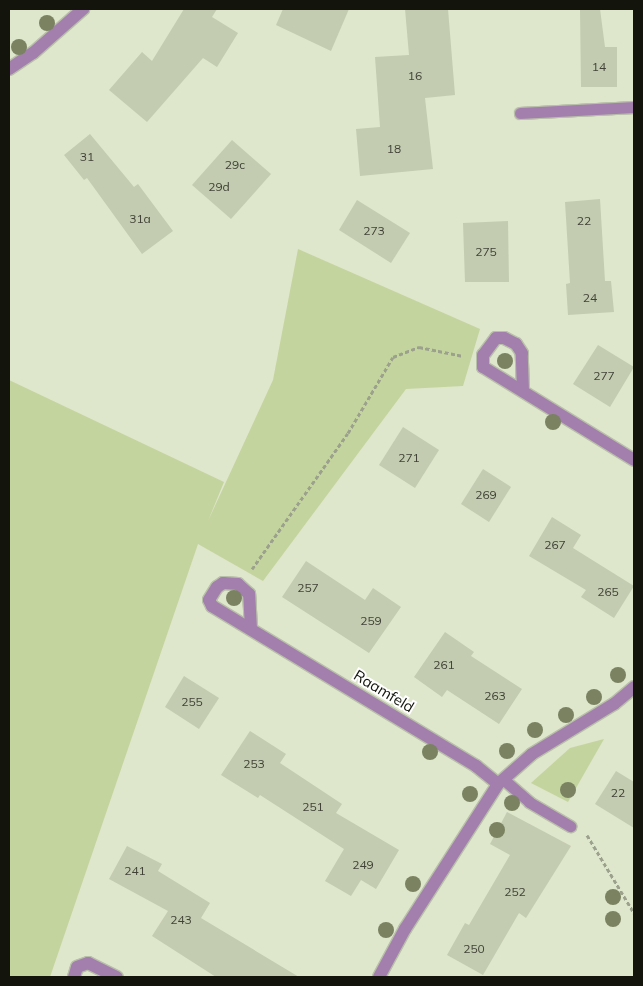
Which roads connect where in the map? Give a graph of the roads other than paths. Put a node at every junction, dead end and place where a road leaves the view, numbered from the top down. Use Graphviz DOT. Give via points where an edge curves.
graph roads {
  1 [pos="83,9"];
  2 [pos="9,69"];
  3 [pos="634,107"];
  4 [pos="520,113"];
  5 [pos="523,391"];
  6 [pos="634,460"];
  7 [pos="251,629"];
  8 [pos="634,687"];
  9 [pos="501,781"];
  10 [pos="570,826"];
  11 [pos="74,977"];
  12 [pos="117,977"];
  13 [pos="379,977"];
  1 -- 2 [label="street" via="33,53"];
  3 -- 4 [label="lane"];
  5 -- 5 [label="street" via="484,367 483,355 496,338 516,344 522,353"];
  5 -- 6 [label="street"];
  7 -- 7 [label="street, Raamfeld" via="212,606 209,600 216,587 223,583 244,588 249,594"];
  7 -- 9 [label="street, Raamfeld"];
  8 -- 9 [label="street" via="614,704 532,754"];
  9 -- 10 [label="lane"];
  9 -- 13 [label="street" via="405,929"];
  11 -- 12 [label="street" via="77,967 88,963"];
}
